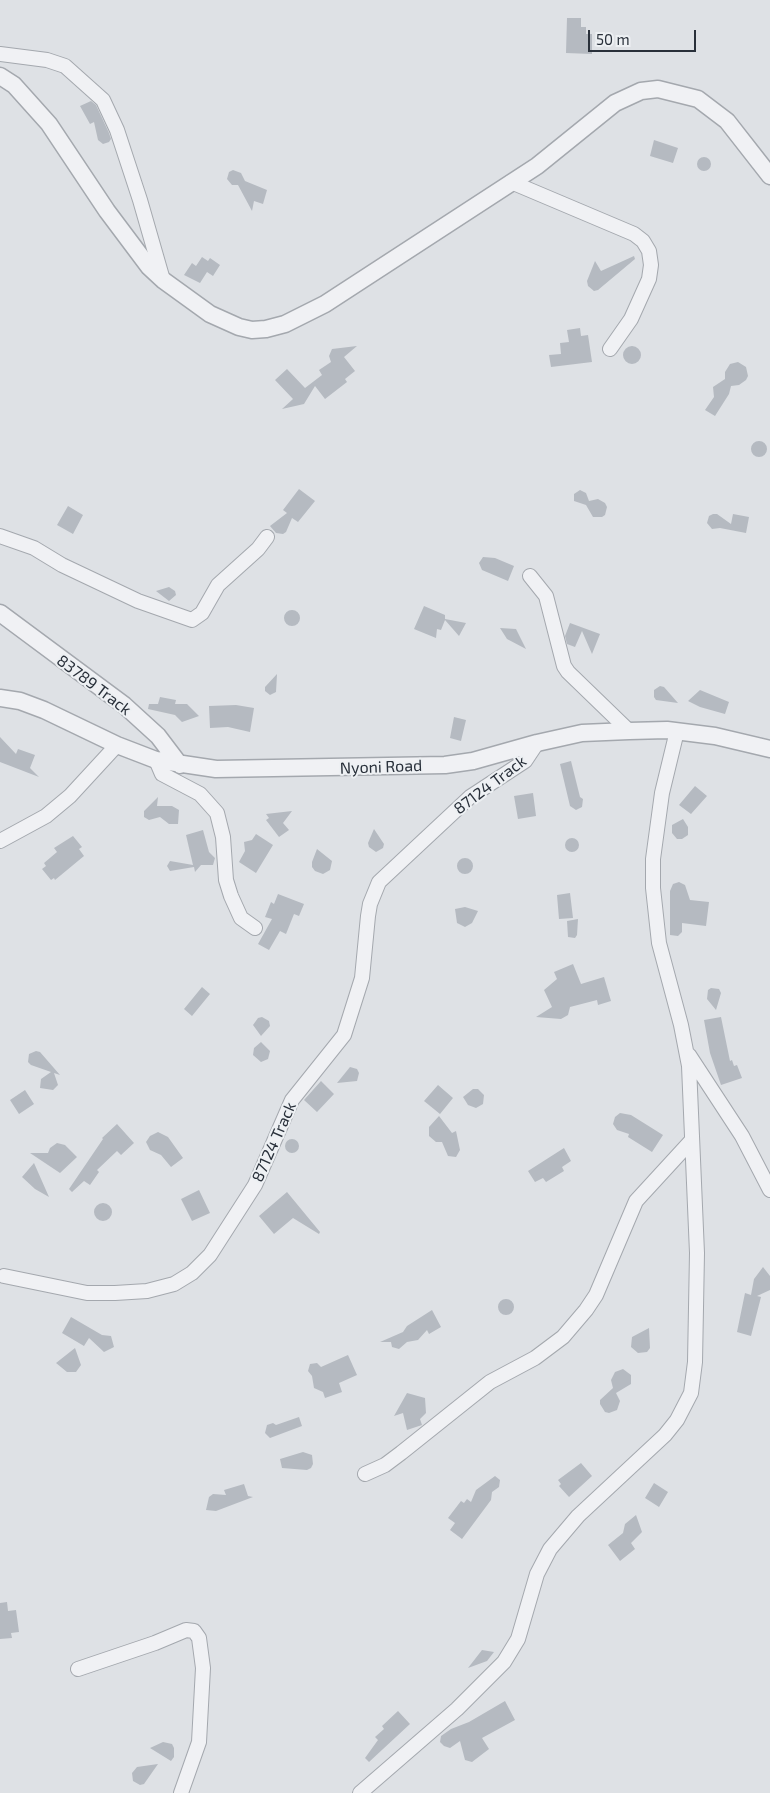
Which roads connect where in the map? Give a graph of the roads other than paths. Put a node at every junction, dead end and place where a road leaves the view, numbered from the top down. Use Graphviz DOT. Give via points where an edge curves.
graph roads {
  1 [pos="0,54"];
  2 [pos="0,76"];
  3 [pos="770,176"];
  4 [pos="511,182"];
  5 [pos="163,280"];
  6 [pos="610,349"];
  7 [pos="0,536"];
  8 [pos="267,537"];
  9 [pos="530,576"];
  10 [pos="0,612"];
  11 [pos="0,698"];
  12 [pos="629,731"];
  13 [pos="676,731"];
  14 [pos="537,743"];
  15 [pos="117,745"];
  16 [pos="770,749"];
  17 [pos="156,760"];
  18 [pos="180,765"];
  19 [pos="0,841"];
  20 [pos="255,928"];
  21 [pos="687,1052"];
  22 [pos="692,1140"];
  23 [pos="770,1190"];
  24 [pos="4,1276"];
  25 [pos="365,1474"];
  26 [pos="78,1668"];
  27 [pos="180,1793"];
  28 [pos="360,1793"];
  1 -- 5 [label="street" via="47,60 65,66 103,100 117,130"];
  2 -- 5 [label="street" via="14,85 49,124 107,211 149,267"];
  3 -- 4 [label="street" via="713,109 698,98 658,89 641,91 615,103 537,166"];
  4 -- 5 [label="street" via="325,304 285,324 266,329 240,327 210,314"];
  4 -- 6 [label="street" via="634,234 643,241 651,265 649,279 631,319"];
  7 -- 8 [label="street" via="34,548 138,601 192,620 202,613 225,577"];
  9 -- 12 [label="street" via="546,596 562,661 568,672"];
  10 -- 18 [label="street, 83789 Track" via="124,705 158,736"];
  11 -- 15 [label="street, Nyoni Road" via="44,710"];
  12 -- 13 [label="street, Nyoni Road"];
  12 -- 14 [label="street, Nyoni Road" via="582,733"];
  13 -- 16 [label="street, Nyoni Road"];
  13 -- 21 [label="street" via="662,793 653,859 653,888 659,943"];
  14 -- 18 [label="street, Nyoni Road" via="473,761 445,765 280,770"];
  14 -- 24 [label="street, 87124 Track" via="524,761 470,796 379,882 370,904 362,978 344,1035 292,1100 255,1185 210,1255 192,1273 174,1284 147,1291 87,1293"];
  15 -- 17 [label="street, Nyoni Road"];
  15 -- 19 [label="street" via="70,796 46,816"];
  17 -- 18 [label="street, Nyoni Road"];
  17 -- 20 [label="street" via="162,774 200,794 217,813 224,837 224,867 231,896 241,918"];
  21 -- 22 [label="street"];
  21 -- 23 [label="street" via="736,1125"];
  22 -- 25 [label="street" via="636,1201 596,1295 576,1324 551,1348 499,1376 401,1454"];
  22 -- 28 [label="street" via="698,1253 695,1362 691,1393 685,1406 664,1435 578,1516 550,1549 537,1574 518,1639 504,1662 457,1709"];
  26 -- 27 [label="street" via="186,1630 194,1631 199,1638 202,1668 199,1742"];
}
